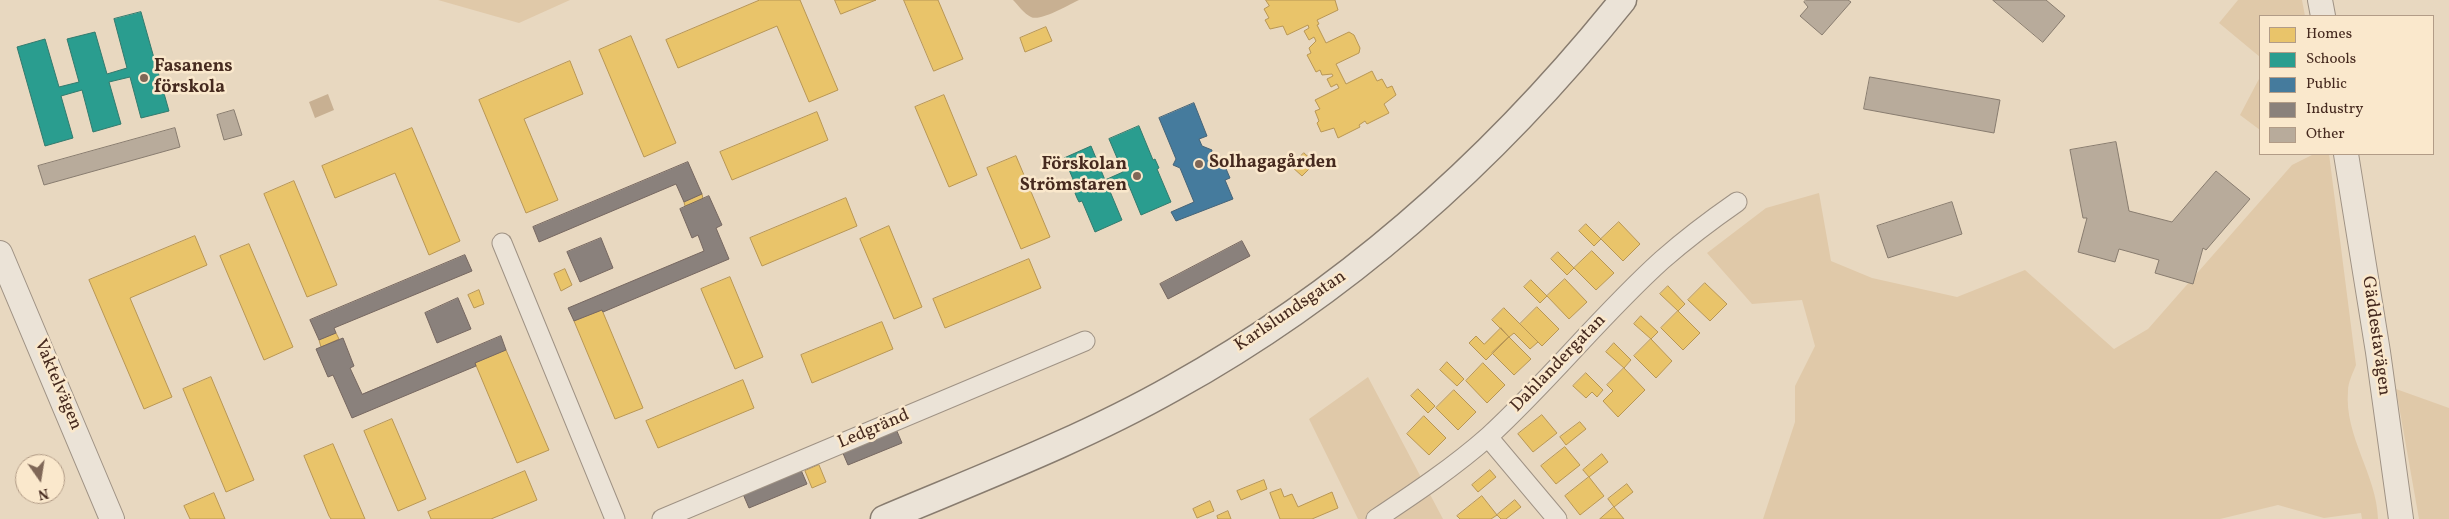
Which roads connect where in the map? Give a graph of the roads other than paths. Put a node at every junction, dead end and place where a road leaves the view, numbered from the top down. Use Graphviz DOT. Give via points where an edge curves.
graph roads {
  1 [pos="2320,0"];
  2 [pos="1617,7"];
  3 [pos="2323,15"];
  4 [pos="2346,155"];
  5 [pos="1737,202"];
  6 [pos="502,243"];
  7 [pos="0,253"];
  8 [pos="1085,341"];
  9 [pos="1488,437"];
  10 [pos="112,519"];
  11 [pos="616,519"];
  12 [pos="662,519"];
  13 [pos="884,519"];
  14 [pos="1376,519"];
  15 [pos="1557,519"];
  16 [pos="2401,519"];
  1 -- 3 [label="street"];
  2 -- 13 [label="main road, Karlslundsgatan" via="1525,114 1452,186 1391,239 1303,306 1174,388 1101,426"];
  4 -- 16 [label="street, Gäddestavägen"];
  5 -- 9 [label="street, Dahlandergatan" via="1661,261"];
  6 -- 11 [label="street"];
  7 -- 10 [label="street, Vaktelvägen"];
  8 -- 12 [label="street, Ledgränd"];
  9 -- 14 [label="street, Dahlandergatan" via="1442,474"];
  9 -- 15 [label="street"];
}
